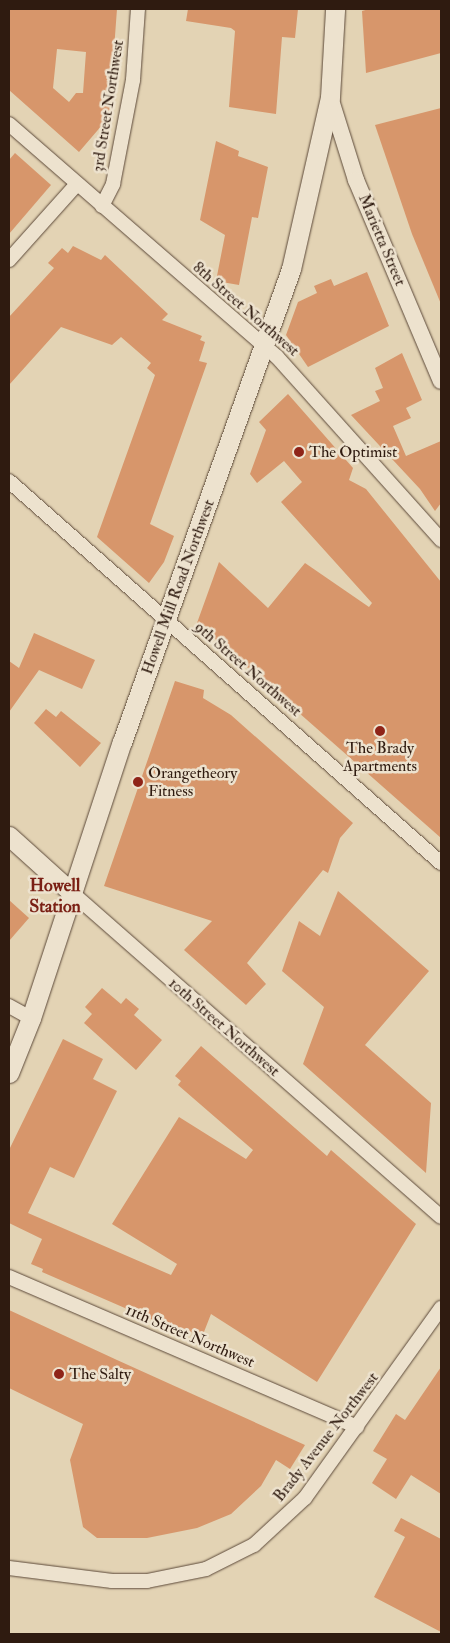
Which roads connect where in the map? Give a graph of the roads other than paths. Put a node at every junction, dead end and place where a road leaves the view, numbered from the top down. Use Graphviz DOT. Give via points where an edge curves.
graph roads {
  1 [pos="138,9"];
  2 [pos="335,9"];
  3 [pos="330,97"];
  4 [pos="9,124"];
  5 [pos="77,184"];
  6 [pos="102,206"];
  7 [pos="9,260"];
  8 [pos="264,347"];
  9 [pos="441,381"];
  10 [pos="9,481"];
  11 [pos="441,540"];
  12 [pos="166,620"];
  13 [pos="9,836"];
  14 [pos="441,863"];
  15 [pos="71,892"];
  16 [pos="9,1006"];
  17 [pos="31,1018"];
  18 [pos="9,1073"];
  19 [pos="441,1217"];
  20 [pos="9,1277"];
  21 [pos="441,1308"];
  22 [pos="357,1427"];
  23 [pos="9,1568"];
  1 -- 6 [label="street, 3rd Street Northwest" via="133,80 113,184"];
  2 -- 3 [label="main road, Howell Mill Road Northwest"];
  3 -- 8 [label="main road, Howell Mill Road Northwest" via="305,216"];
  3 -- 9 [label="street, Marietta Street" via="356,180"];
  4 -- 5 [label="street, 8th Street Northwest"];
  5 -- 6 [label="street, 8th Street Northwest"];
  5 -- 7 [label="street"];
  6 -- 8 [label="street, 8th Street Northwest"];
  8 -- 11 [label="street, 8th Street Northwest" via="283,363"];
  8 -- 12 [label="main road, Howell Mill Road Northwest"];
  10 -- 12 [label="street, 9th Street Northwest"];
  12 -- 14 [label="street, 9th Street Northwest"];
  12 -- 15 [label="main road, Howell Mill Road Northwest"];
  13 -- 15 [label="main road, 10th Street Northwest"];
  15 -- 17 [label="main road, Howell Mill Road Northwest"];
  15 -- 19 [label="street, 10th Street Northwest"];
  16 -- 17 [label="street"];
  17 -- 18 [label="main road, Howell Mill Road Northwest"];
  20 -- 22 [label="street, 11th Street Northwest"];
  21 -- 22 [label="street, Brady Avenue Northwest"];
  22 -- 23 [label="street, Brady Avenue Northwest" via="304,1498 275,1528 254,1544 206,1568 147,1581 112,1581"];
}
